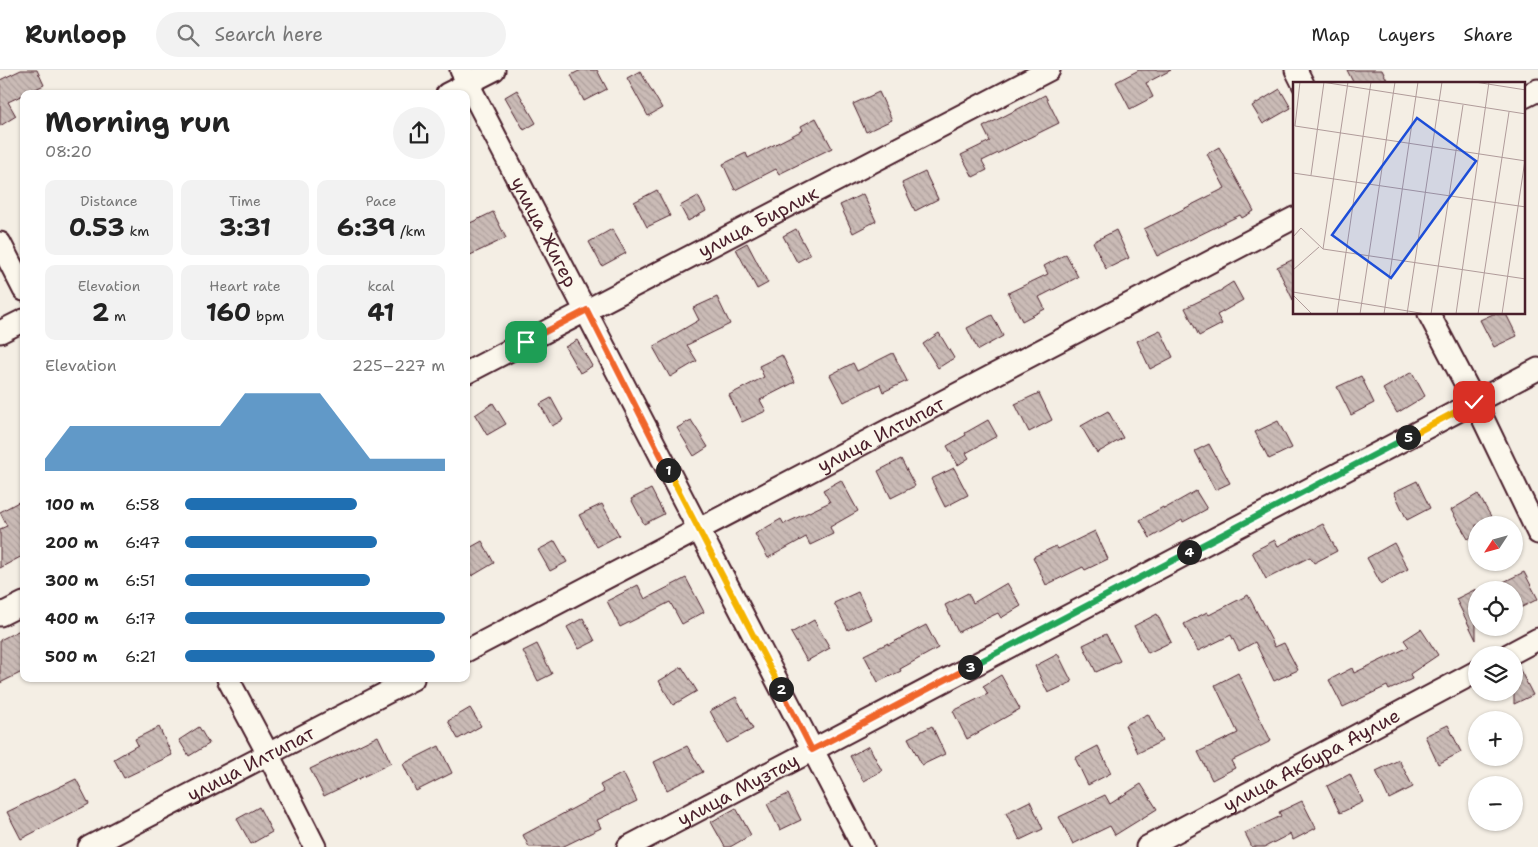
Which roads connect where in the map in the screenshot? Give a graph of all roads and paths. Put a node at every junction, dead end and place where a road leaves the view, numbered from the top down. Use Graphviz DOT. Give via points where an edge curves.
graph roads {
  1 [pos="494,70"];
  2 [pos="1049,70"];
  3 [pos="1296,70"];
  4 [pos="465,76"];
  5 [pos="1302,82"];
  6 [pos="451,90"];
  7 [pos="1538,90"];
  8 [pos="1526,96"];
  9 [pos="1293,219"];
  10 [pos="0,243"];
  11 [pos="20,282"];
  12 [pos="587,310"];
  13 [pos="1429,315"];
  14 [pos="20,322"];
  15 [pos="0,332"];
  16 [pos="1538,369"];
  17 [pos="470,371"];
  18 [pos="1474,402"];
  19 [pos="698,530"];
  20 [pos="1538,533"];
  21 [pos="20,605"];
  22 [pos="0,615"];
  23 [pos="1538,639"];
  24 [pos="1523,647"];
  25 [pos="470,649"];
  26 [pos="1468,676"];
  27 [pos="230,682"];
  28 [pos="407,682"];
  29 [pos="812,750"];
  30 [pos="268,754"];
  31 [pos="89,847"];
  32 [pos="315,847"];
  33 [pos="628,847"];
  34 [pos="863,847"];
  35 [pos="1146,847"];
  1 -- 4 [label="street"];
  2 -- 12 [label="street, улица Бирлик"];
  3 -- 5 [label="street"];
  4 -- 6 [label="street"];
  4 -- 12 [label="street, улица Жигер"];
  7 -- 8 [label="street"];
  9 -- 19 [label="street, улица Илтипат"];
  10 -- 11 [label="street"];
  12 -- 17 [label="street, улица Бирлик"];
  12 -- 19 [label="street, улица Жигер"];
  13 -- 18 [label="street"];
  14 -- 15 [label="street"];
  16 -- 18 [label="street, улица Музтау"];
  18 -- 20 [label="street"];
  18 -- 29 [label="street, улица Музтау"];
  19 -- 25 [label="street, улица Илтипат"];
  19 -- 29 [label="street, улица Жигер"];
  21 -- 22 [label="street"];
  23 -- 24 [label="street"];
  26 -- 35 [label="street, улица Акбура Аулие"];
  27 -- 30 [label="street"];
  28 -- 30 [label="street, улица Илтипат"];
  29 -- 33 [label="street, улица Музтау"];
  29 -- 34 [label="street, улица Жигер"];
  30 -- 31 [label="street, улица Илтипат"];
  30 -- 32 [label="street"];
}
